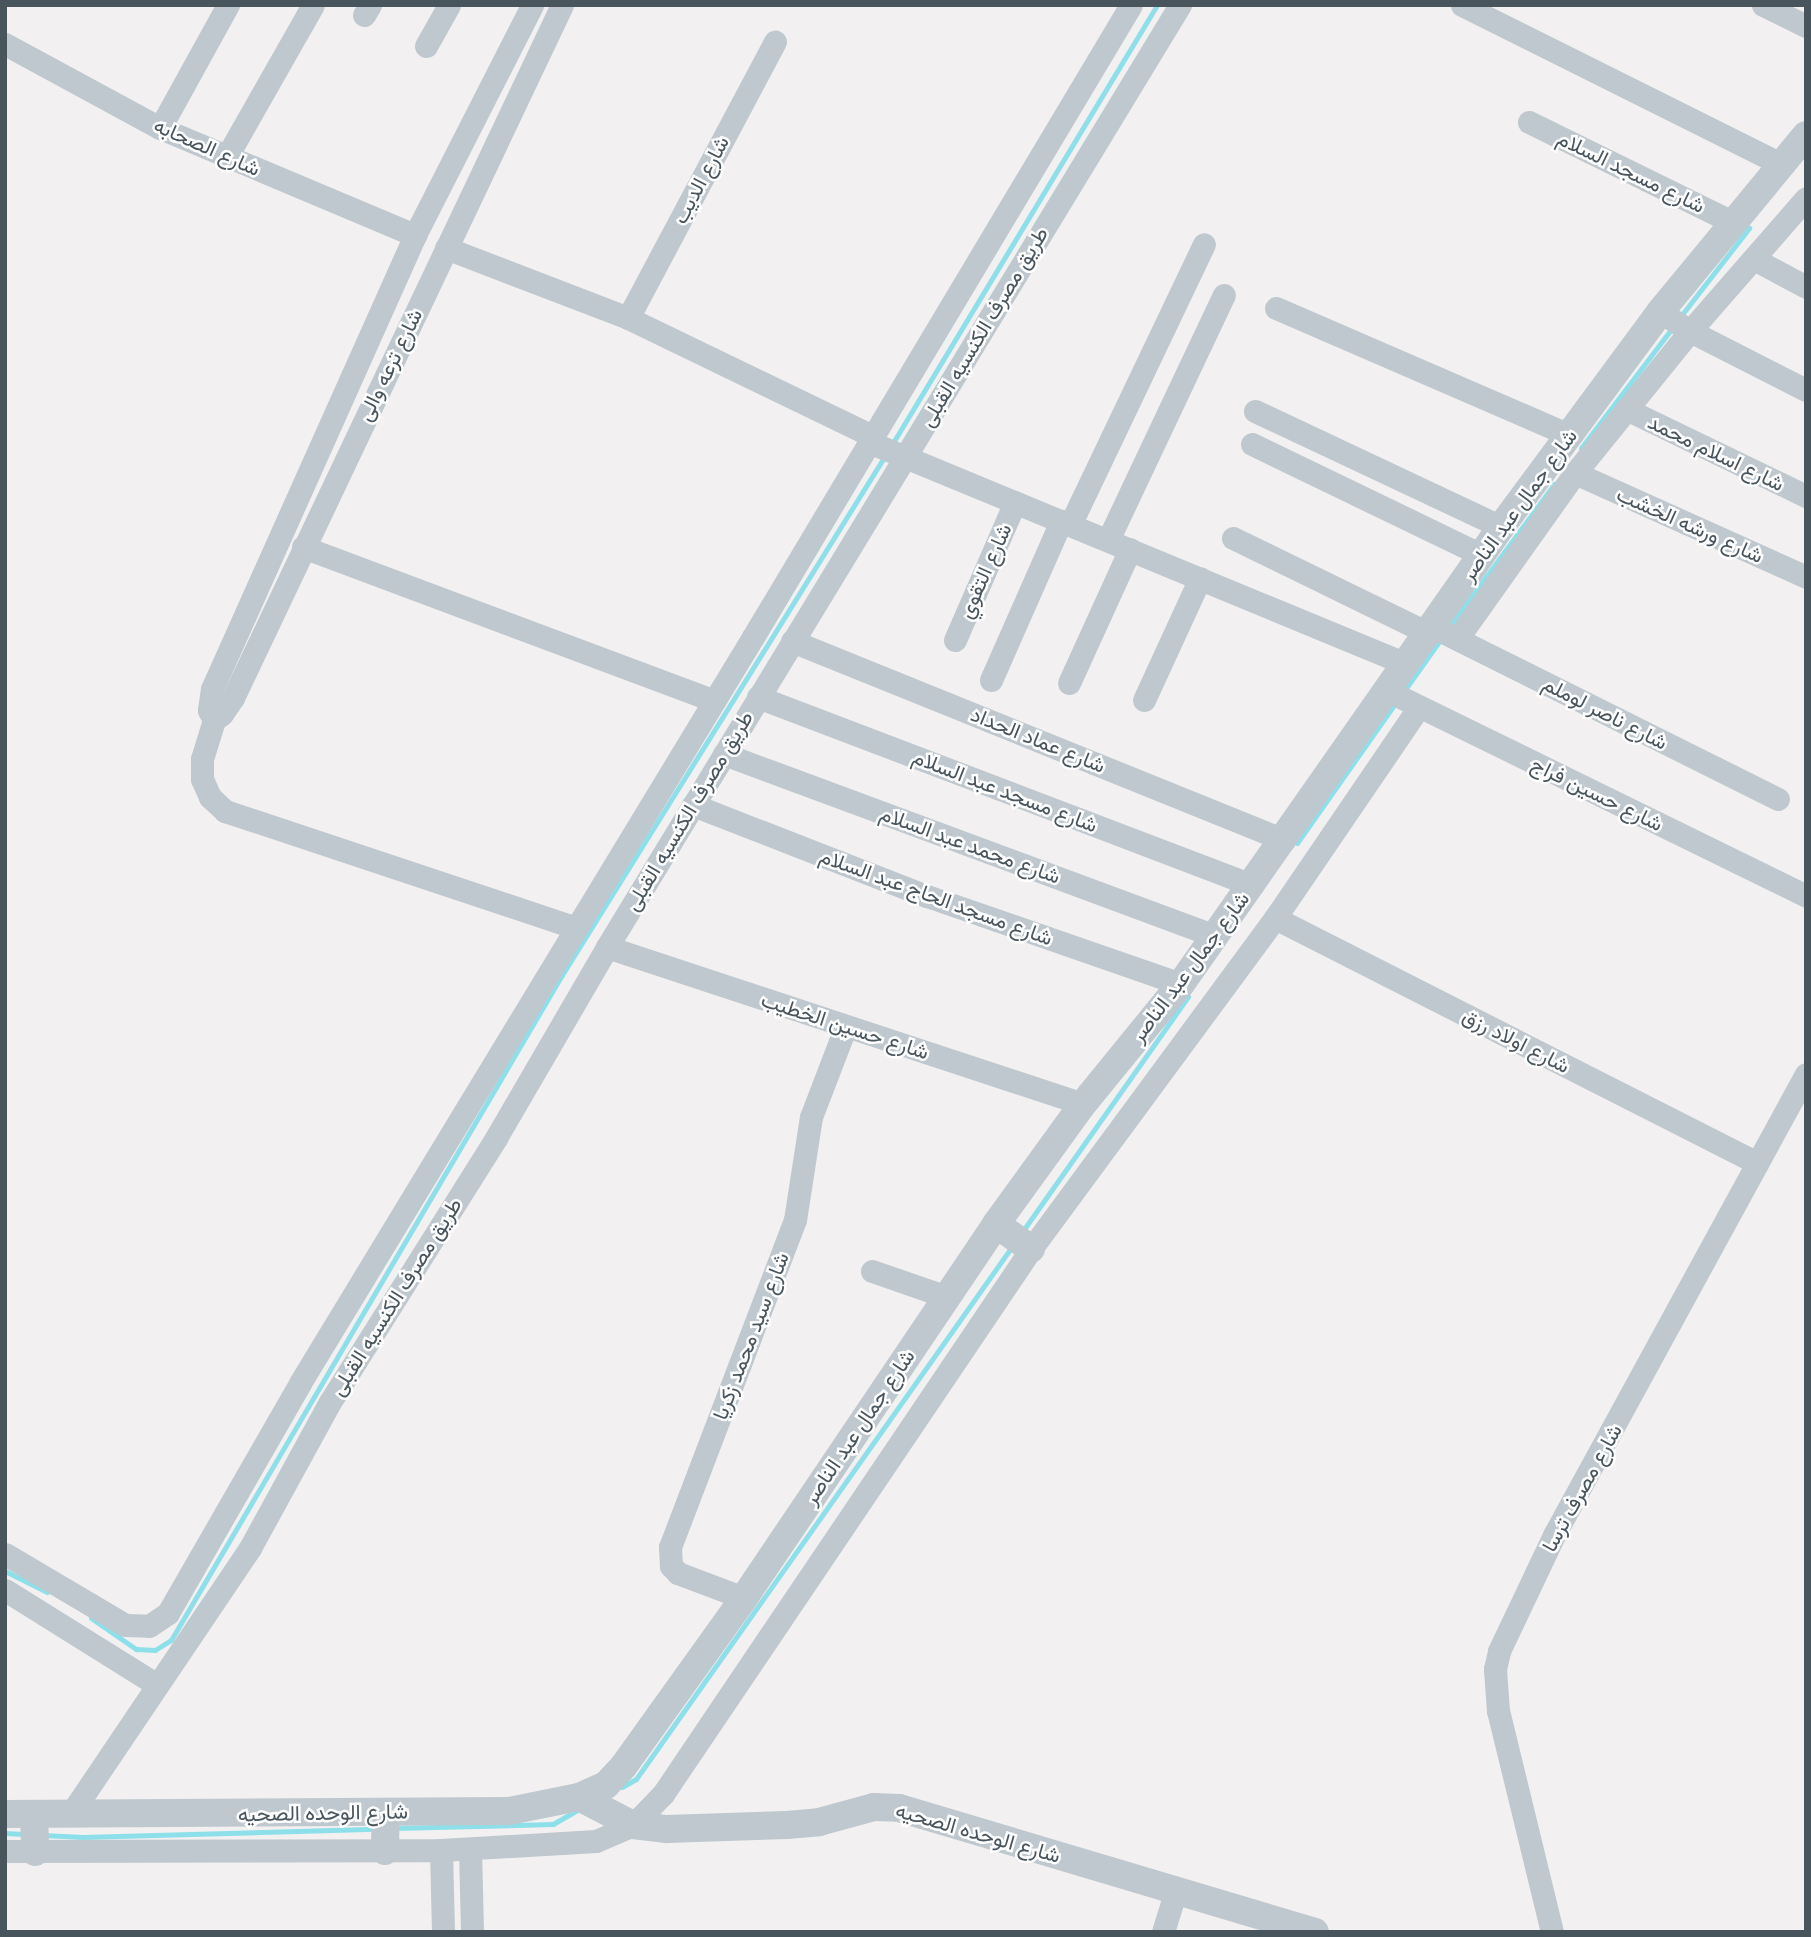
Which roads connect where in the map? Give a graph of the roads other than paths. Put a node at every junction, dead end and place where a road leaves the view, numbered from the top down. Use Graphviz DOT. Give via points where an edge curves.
graph roads {
  1 [pos="228,5"];
  2 [pos="313,5"];
  3 [pos="449,5"];
  4 [pos="532,5"];
  5 [pos="562,5"];
  6 [pos="1131,5"];
  7 [pos="1180,5"];
  8 [pos="1462,5"];
  9 [pos="1763,5"];
  10 [pos="1806,26"];
  11 [pos="775,42"];
  12 [pos="5,44"];
  13 [pos="426,46"];
  14 [pos="1529,122"];
  15 [pos="160,128"];
  16 [pos="1806,135"];
  17 [pos="457,154"];
  18 [pos="226,158"];
  19 [pos="1782,164"];
  20 [pos="485,166"];
  21 [pos="1806,198"];
  22 [pos="1734,223"];
  23 [pos="415,235"];
  24 [pos="1204,244"];
  25 [pos="446,248"];
  26 [pos="1754,259"];
  27 [pos="1806,286"];
  28 [pos="1224,295"];
  29 [pos="1276,308"];
  30 [pos="628,318"];
  31 [pos="1674,321"];
  32 [pos="1806,390"];
  33 [pos="1626,409"];
  34 [pos="1255,411"];
  35 [pos="1569,435"];
  36 [pos="871,439"];
  37 [pos="1252,444"];
  38 [pos="904,456"];
  39 [pos="1575,472"];
  40 [pos="1806,496"];
  41 [pos="1015,502"];
  42 [pos="1065,523"];
  43 [pos="1501,527"];
  44 [pos="1233,538"];
  45 [pos="1108,540"];
  46 [pos="303,547"];
  47 [pos="1130,550"];
  48 [pos="1482,555"];
  49 [pos="1806,577"];
  50 [pos="1200,578"];
  51 [pos="1441,632"];
  52 [pos="753,637"];
  53 [pos="955,640"];
  54 [pos="789,646"];
  55 [pos="1406,664"];
  56 [pos="991,680"];
  57 [pos="1069,683"];
  58 [pos="758,697"];
  59 [pos="1401,698"];
  60 [pos="1144,700"];
  61 [pos="714,701"];
  62 [pos="214,720"];
  63 [pos="724,754"];
  64 [pos="1778,799"];
  65 [pos="693,805"];
  66 [pos="1284,840"];
  67 [pos="1252,885"];
  68 [pos="1806,896"];
  69 [pos="1275,918"];
  70 [pos="576,928"];
  71 [pos="1215,936"];
  72 [pos="607,947"];
  73 [pos="1181,984"];
  74 [pos="846,1026"];
  75 [pos="1806,1074"];
  76 [pos="1083,1104"];
  77 [pos="1758,1163"];
  78 [pos="1014,1236"];
  79 [pos="872,1271"];
  80 [pos="947,1297"];
  81 [pos="5,1554"];
  82 [pos="5,1590"];
  83 [pos="744,1598"];
  84 [pos="174,1602"];
  85 [pos="203,1620"];
  86 [pos="158,1685"];
  87 [pos="583,1800"];
  88 [pos="5,1814"];
  89 [pos="70,1815"];
  90 [pos="623,1820"];
  91 [pos="385,1830"];
  92 [pos="34,1833"];
  93 [pos="470,1849"];
  94 [pos="5,1850"];
  95 [pos="440,1850"];
  96 [pos="1176,1890"];
  97 [pos="443,1932"];
  98 [pos="471,1932"];
  99 [pos="1163,1932"];
  100 [pos="1315,1932"];
  101 [pos="1552,1932"];
  1 -- 15 [label="street"];
  2 -- 18 [label="street"];
  3 -- 13 [label="street"];
  4 -- 17 [label="street, شارع ترعه والى"];
  5 -- 20 [label="street, شارع ترعه والى"];
  6 -- 36 [label="street, طريق مصرف الكنسيه القبلى"];
  7 -- 38 [label="street, طريق مصرف الكنسيه القبلى"];
  8 -- 19 [label="street"];
  9 -- 10 [label="street"];
  11 -- 30 [label="street, شارع الديب"];
  12 -- 15 [label="street, شارع الصحابه"];
  14 -- 22 [label="street, شارع مسجد السلام"];
  15 -- 18 [label="street, شارع الصحابه"];
  16 -- 19 [label="street, شارع جمال عبد الناصر"];
  17 -- 20 [label="street"];
  17 -- 23 [label="street, شارع ترعه والى"];
  18 -- 23 [label="street, شارع الصحابه"];
  19 -- 22 [label="street, شارع جمال عبد الناصر"];
  20 -- 25 [label="street, شارع ترعه والى"];
  21 -- 26 [label="street, شارع جمال عبد الناصر"];
  22 -- 31 [label="street, شارع جمال عبد الناصر"];
  23 -- 62 [label="street, شارع ترعه والى" via="212,689 209,710"];
  24 -- 42 [label="street"];
  25 -- 30 [label="street"];
  25 -- 46 [label="street, شارع ترعه والى"];
  26 -- 27 [label="street"];
  26 -- 31 [label="street, شارع جمال عبد الناصر"];
  28 -- 45 [label="street"];
  29 -- 35 [label="street"];
  30 -- 36 [label="street"];
  31 -- 32 [label="street"];
  31 -- 33 [label="street, شارع جمال عبد الناصر"];
  31 -- 35 [label="street, شارع جمال عبد الناصر"];
  33 -- 39 [label="street, شارع جمال عبد الناصر"];
  33 -- 40 [label="street, شارع اسلام محمد"];
  34 -- 43 [label="street"];
  35 -- 43 [label="street, شارع جمال عبد الناصر"];
  36 -- 38 [label="street"];
  36 -- 52 [label="street, طريق مصرف الكنسيه القبلى"];
  37 -- 48 [label="street"];
  38 -- 41 [label="street"];
  38 -- 54 [label="street, طريق مصرف الكنسيه القبلى"];
  39 -- 49 [label="street, شارع ورشه الخشب"];
  39 -- 51 [label="street, شارع جمال عبد الناصر"];
  41 -- 42 [label="street"];
  41 -- 53 [label="street, شارع التقوي"];
  42 -- 45 [label="street"];
  42 -- 56 [label="street"];
  43 -- 48 [label="street, شارع جمال عبد الناصر"];
  44 -- 51 [label="street, شارع ناصر لوملم"];
  45 -- 47 [label="street"];
  46 -- 61 [label="street"];
  46 -- 62 [label="street, شارع ترعه والى" via="233,698"];
  47 -- 50 [label="street"];
  47 -- 57 [label="street"];
  48 -- 51 [label="street, شارع جمال عبد الناصر"];
  50 -- 55 [label="street"];
  50 -- 60 [label="street"];
  51 -- 55 [label="street, شارع جمال عبد الناصر"];
  51 -- 64 [label="street, شارع ناصر لوملم"];
  52 -- 54 [label="street, شارع عماد الحداد"];
  52 -- 61 [label="street, طريق مصرف الكنسيه القبلى"];
  54 -- 58 [label="street, طريق مصرف الكنسيه القبلى"];
  54 -- 66 [label="street, شارع عماد الحداد"];
  55 -- 59 [label="street, شارع جمال عبد الناصر"];
  58 -- 63 [label="street, طريق مصرف الكنسيه القبلى"];
  58 -- 67 [label="street, شارع مسجد عبد السلام"];
  59 -- 66 [label="street, شارع جمال عبد الناصر"];
  59 -- 68 [label="street, شارع حسين فراج"];
  59 -- 69 [label="street, شارع جمال عبد الناصر"];
  61 -- 70 [label="street, طريق مصرف الكنسيه القبلى"];
  62 -- 70 [label="street, شارع ترعه والى" via="202,759 202,779 210,797 225,811"];
  63 -- 65 [label="street, طريق مصرف الكنسيه القبلى"];
  63 -- 71 [label="street, شارع محمد عبد السلام"];
  65 -- 72 [label="street, طريق مصرف الكنسيه القبلى"];
  65 -- 73 [label="street, شارع مسجد الحاج عبد السلام" via="927,896"];
  66 -- 67 [label="street, شارع جمال عبد الناصر"];
  67 -- 71 [label="street, شارع جمال عبد الناصر"];
  69 -- 77 [label="street, شارع اولاد رزق"];
  69 -- 78 [label="street, شارع جمال عبد الناصر"];
  70 -- 84 [label="street, طريق مصرف الكنسيه القبلى" via="307,1371"];
  71 -- 73 [label="street, شارع جمال عبد الناصر"];
  72 -- 74 [label="street, شارع حسين الخطيب"];
  72 -- 85 [label="street, طريق مصرف الكنسيه القبلى" via="496,1139 330,1402 250,1548"];
  73 -- 76 [label="street, شارع جمال عبد الناصر"];
  74 -- 76 [label="street, شارع حسين الخطيب"];
  74 -- 83 [label="street, شارع سيد محمد زكريا" via="811,1117 795,1220 670,1547 671,1566 678,1573"];
  75 -- 77 [label="street, شارع مصرف ترسا"];
  76 -- 78 [label="street, شارع جمال عبد الناصر"];
  77 -- 101 [label="street, شارع مصرف ترسا" via="1554,1535 1511,1621 1495,1669 1497,1712"];
  78 -- 80 [label="street, شارع جمال عبد الناصر"];
  78 -- 90 [label="street, شارع جمال عبد الناصر" via="663,1794"];
  79 -- 80 [label="street"];
  80 -- 83 [label="street, شارع جمال عبد الناصر"];
  81 -- 84 [label="street, طريق مصرف الكنسيه القبلى" via="125,1625 137,1628 160,1622"];
  82 -- 86 [label="street"];
  83 -- 87 [label="street, شارع جمال عبد الناصر" via="623,1767"];
  84 -- 85 [label="street"];
  85 -- 86 [label="street, طريق مصرف الكنسيه القبلى"];
  86 -- 89 [label="street, طريق مصرف الكنسيه القبلى"];
  87 -- 90 [label="street, شارع الوحده الصحيه"];
  87 -- 91 [label="street, شارع الوحده الصحيه"];
  88 -- 92 [label="street, شارع الوحده الصحيه"];
  89 -- 91 [label="street, شارع الوحده الصحيه"];
  89 -- 92 [label="street, شارع الوحده الصحيه"];
  90 -- 93 [label="street, شارع الوحده الصحيه" via="596,1841"];
  90 -- 96 [label="street, شارع الوحده الصحيه" via="667,1829 760,1828 819,1822 888,1807"];
  91 -- 92 [label="street, شارع الوحده الصحيه"];
  91 -- 95 [label="street, شارع الوحده الصحيه"];
  92 -- 94 [label="street, شارع الوحده الصحيه"];
  93 -- 95 [label="street, شارع الوحده الصحيه"];
  93 -- 98 [label="street"];
  95 -- 97 [label="street"];
  96 -- 99 [label="street"];
  96 -- 100 [label="street, شارع الوحده الصحيه"];
}
